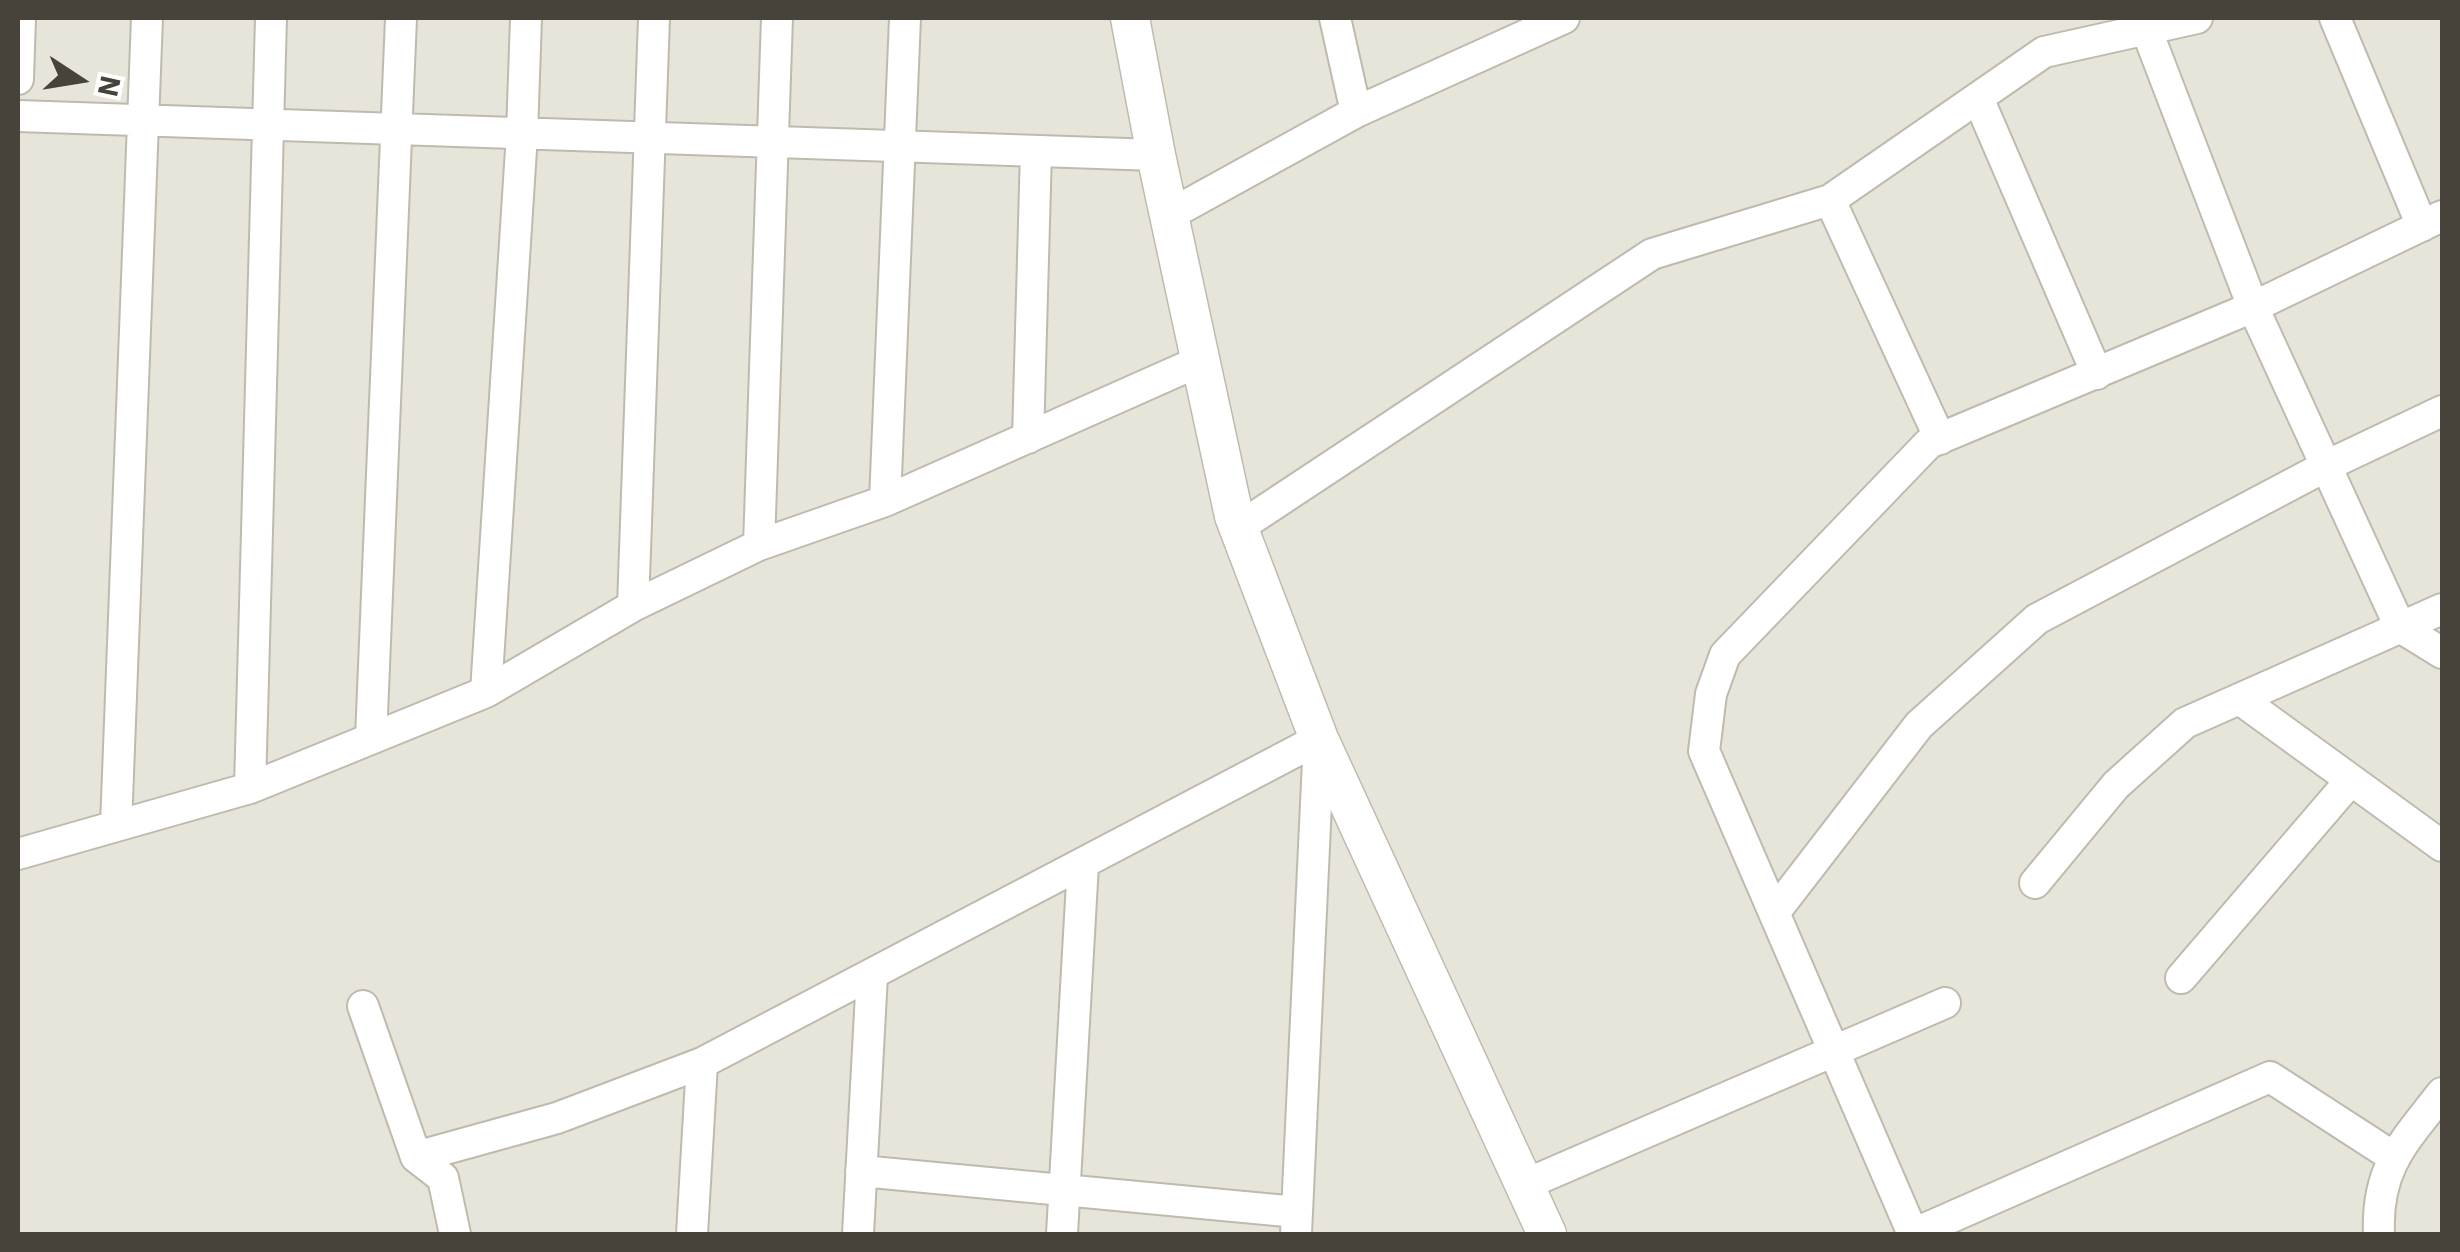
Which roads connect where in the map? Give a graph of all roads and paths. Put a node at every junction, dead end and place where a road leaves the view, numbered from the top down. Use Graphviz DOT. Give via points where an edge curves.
graph roads {
  1 [pos="20,18"];
  2 [pos="147,18"];
  3 [pos="272,18"];
  4 [pos="402,18"];
  5 [pos="526,18"];
  6 [pos="654,18"];
  7 [pos="778,18"];
  8 [pos="904,18"];
  9 [pos="1130,18"];
  10 [pos="1335,18"];
  11 [pos="1564,18"];
  12 [pos="2197,18"];
  13 [pos="2335,18"];
  14 [pos="1509,30"];
  15 [pos="2147,31"];
  16 [pos="18,80"];
  17 [pos="1978,98"];
  18 [pos="1356,112"];
  19 [pos="18,116"];
  20 [pos="142,121"];
  21 [pos="267,125"];
  22 [pos="398,130"];
  23 [pos="522,134"];
  24 [pos="649,138"];
  25 [pos="773,142"];
  26 [pos="899,146"];
  27 [pos="1036,151"];
  28 [pos="1156,155"];
  29 [pos="1830,200"];
  30 [pos="1169,215"];
  31 [pos="2432,221"];
  32 [pos="2253,307"];
  33 [pos="1200,362"];
  34 [pos="2097,374"];
  35 [pos="2442,411"];
  36 [pos="1028,438"];
  37 [pos="1940,438"];
  38 [pos="2328,465"];
  39 [pos="885,502"];
  40 [pos="1238,528"];
  41 [pos="759,544"];
  42 [pos="633,606"];
  43 [pos="2442,609"];
  44 [pos="2400,627"];
  45 [pos="2442,653"];
  46 [pos="486,692"];
  47 [pos="2241,700"];
  48 [pos="371,738"];
  49 [pos="1318,740"];
  50 [pos="2351,780"];
  51 [pos="250,788"];
  52 [pos="116,826"];
  53 [pos="2442,846"];
  54 [pos="18,854"];
  55 [pos="1083,864"];
  56 [pos="2035,883"];
  57 [pos="1774,913"];
  58 [pos="872,975"];
  59 [pos="2181,978"];
  60 [pos="1945,1003"];
  61 [pos="363,1006"];
  62 [pos="1834,1051"];
  63 [pos="702,1063"];
  64 [pos="2442,1093"];
  65 [pos="416,1157"];
  66 [pos="2395,1158"];
  67 [pos="861,1171"];
  68 [pos="1524,1186"];
  69 [pos="1065,1193"];
  70 [pos="1296,1224"];
  71 [pos="455,1234"];
  72 [pos="692,1234"];
  73 [pos="858,1234"];
  74 [pos="1062,1234"];
  75 [pos="1547,1234"];
  76 [pos="1913,1234"];
  77 [pos="2380,1234"];
  1 -- 16 [label="street"];
  2 -- 20 [label="street"];
  3 -- 21 [label="street"];
  4 -- 22 [label="street"];
  5 -- 23 [label="street"];
  6 -- 24 [label="street"];
  7 -- 25 [label="street"];
  8 -- 26 [label="street"];
  9 -- 28 [label="street"];
  10 -- 18 [label="street"];
  11 -- 14 [label="street"];
  12 -- 15 [label="street"];
  13 -- 31 [label="street"];
  14 -- 18 [label="street"];
  15 -- 17 [label="street" via="2044,52"];
  15 -- 32 [label="street"];
  17 -- 29 [label="street"];
  17 -- 34 [label="street"];
  18 -- 30 [label="street"];
  19 -- 20 [label="street"];
  20 -- 21 [label="street"];
  20 -- 52 [label="street"];
  21 -- 22 [label="street"];
  21 -- 51 [label="street"];
  22 -- 23 [label="street"];
  22 -- 48 [label="street"];
  23 -- 24 [label="street"];
  23 -- 46 [label="street"];
  24 -- 25 [label="street"];
  24 -- 42 [label="street"];
  25 -- 26 [label="street"];
  25 -- 41 [label="street"];
  26 -- 27 [label="street"];
  26 -- 39 [label="street"];
  27 -- 28 [label="street"];
  27 -- 36 [label="street"];
  28 -- 30 [label="street"];
  29 -- 37 [label="street"];
  29 -- 40 [label="street" via="1652,254"];
  30 -- 33 [label="street"];
  31 -- 32 [label="street"];
  32 -- 34 [label="street"];
  32 -- 38 [label="street"];
  33 -- 36 [label="street"];
  33 -- 40 [label="street"];
  34 -- 37 [label="street"];
  35 -- 38 [label="street"];
  36 -- 39 [label="street"];
  37 -- 57 [label="street" via="1725,654 1711,694 1704,751"];
  38 -- 44 [label="street"];
  38 -- 57 [label="street" via="2038,619 1919,725"];
  39 -- 41 [label="street"];
  40 -- 49 [label="street"];
  41 -- 42 [label="street"];
  42 -- 46 [label="street"];
  43 -- 44 [label="street"];
  44 -- 45 [label="street"];
  44 -- 47 [label="street"];
  46 -- 48 [label="street"];
  47 -- 50 [label="street"];
  47 -- 56 [label="street" via="2185,724 2116,785"];
  48 -- 51 [label="street"];
  49 -- 55 [label="street"];
  49 -- 68 [label="street"];
  49 -- 70 [label="street"];
  50 -- 53 [label="street"];
  50 -- 59 [label="street"];
  51 -- 52 [label="street"];
  52 -- 54 [label="street"];
  55 -- 58 [label="street"];
  55 -- 69 [label="street"];
  57 -- 62 [label="street"];
  58 -- 63 [label="street"];
  58 -- 67 [label="street"];
  60 -- 62 [label="street"];
  61 -- 65 [label="street"];
  62 -- 68 [label="street"];
  62 -- 76 [label="street"];
  63 -- 65 [label="street" via="557,1118"];
  63 -- 72 [label="street"];
  64 -- 66 [label="street"];
  65 -- 71 [label="street" via="443,1178"];
  66 -- 76 [label="street" via="2270,1077"];
  66 -- 77 [label="street" via="2378,1206"];
  67 -- 69 [label="street"];
  67 -- 73 [label="street"];
  68 -- 75 [label="street"];
  69 -- 70 [label="street"];
  69 -- 74 [label="street"];
}
